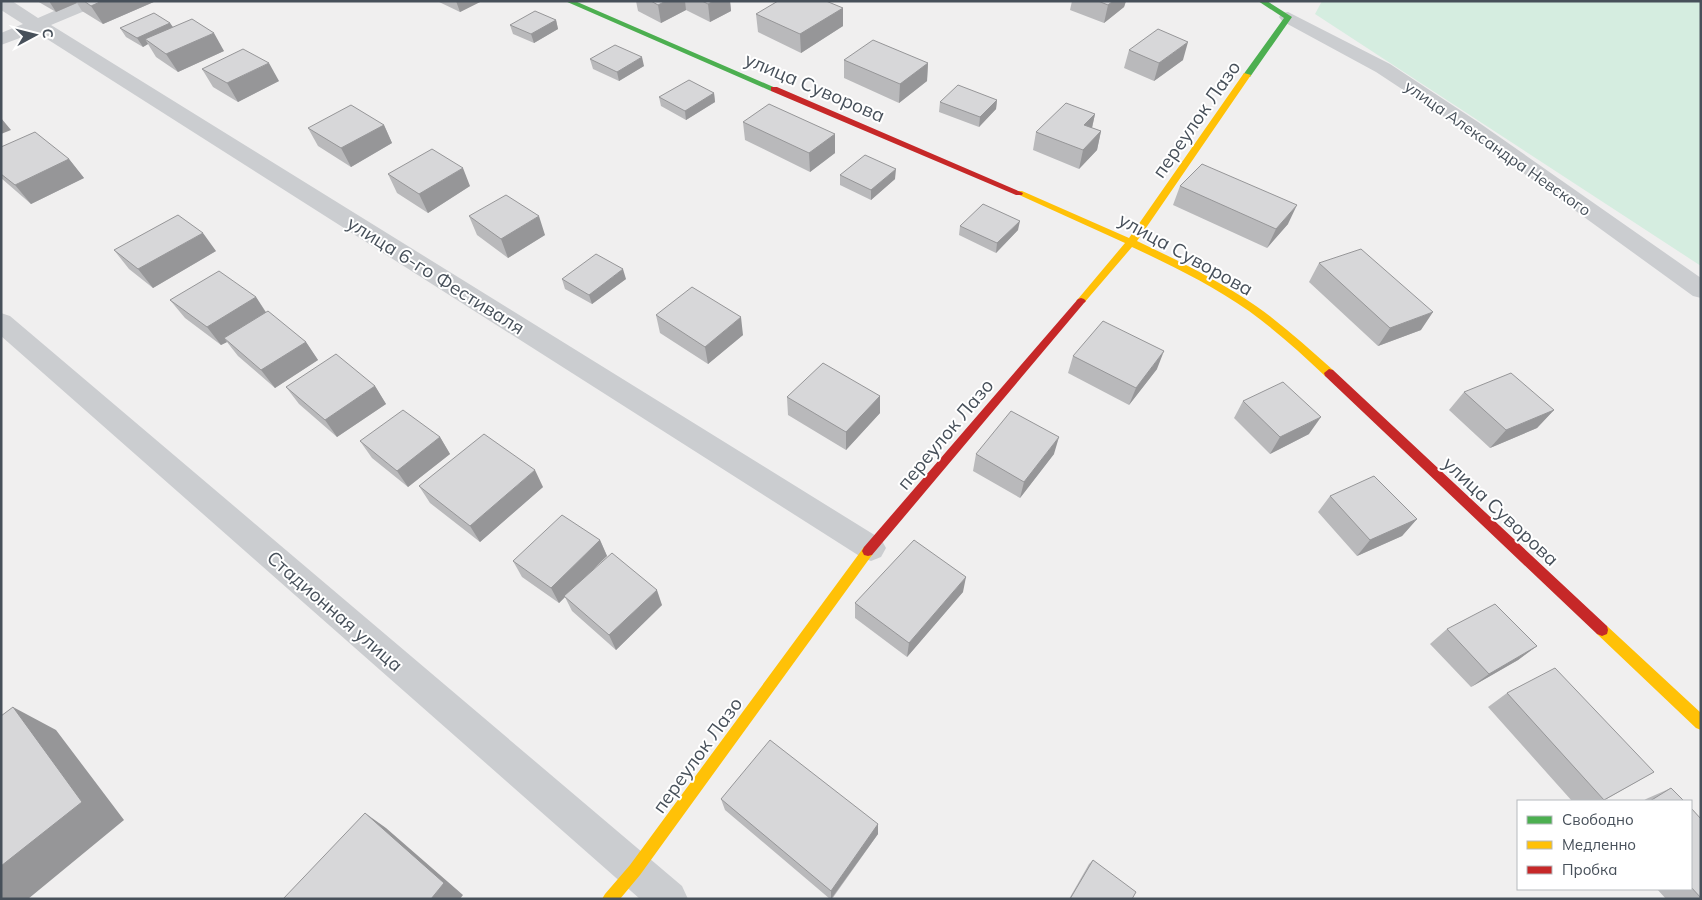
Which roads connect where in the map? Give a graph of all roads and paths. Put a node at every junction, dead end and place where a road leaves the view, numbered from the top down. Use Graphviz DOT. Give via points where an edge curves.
graph roads {
  1 [pos="92,1"];
  2 [pos="568,1"];
  3 [pos="1262,1"];
  4 [pos="1,2"];
  5 [pos="1288,17"];
  6 [pos="37,24"];
  7 [pos="1,40"];
  8 [pos="1132,241"];
  9 [pos="1701,290"];
  10 [pos="1,322"];
  11 [pos="871,548"];
  12 [pos="1701,723"];
  13 [pos="635,870"];
  14 [pos="610,899"];
  15 [pos="669,899"];
  1 -- 6 [label="street"];
  2 -- 8 [label="street, улица Суворова"];
  3 -- 5 [label="street"];
  4 -- 6 [label="street, улица 6-го Фестиваля"];
  5 -- 8 [label="street, переулок Лазо"];
  5 -- 9 [label="street, улица Александра Невского" via="1383,68 1463,120"];
  6 -- 7 [label="street"];
  6 -- 11 [label="street, улица 6-го Фестиваля"];
  8 -- 11 [label="street, переулок Лазо"];
  8 -- 12 [label="street, улица Суворова" via="1226,291 1291,338"];
  10 -- 13 [label="street, Стадионная улица"];
  11 -- 13 [label="street, переулок Лазо"];
  13 -- 14 [label="street, переулок Лазо"];
  13 -- 15 [label="street, Стадионная улица"];
}
